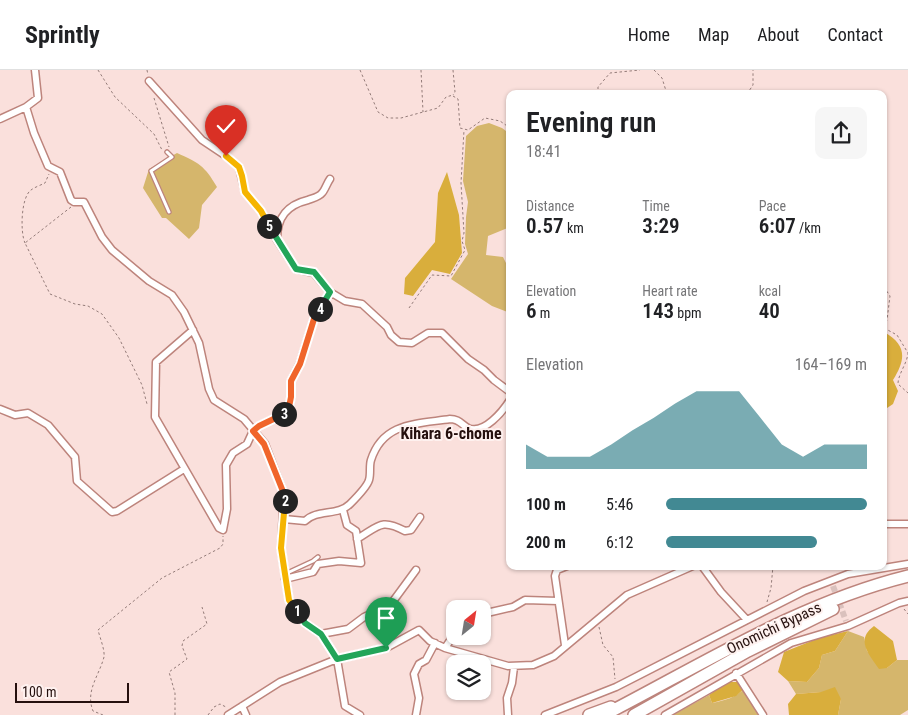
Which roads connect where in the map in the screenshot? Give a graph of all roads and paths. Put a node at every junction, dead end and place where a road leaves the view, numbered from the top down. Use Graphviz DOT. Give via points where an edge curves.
graph roads {
  1 [pos="35,70"];
  2 [pos="98,70"];
  3 [pos="360,70"];
  4 [pos="421,70"];
  5 [pos="453,70"];
  6 [pos="640,70"];
  7 [pos="654,70"];
  8 [pos="753,70"];
  9 [pos="149,81"];
  10 [pos="598,90"];
  11 [pos="666,90"];
  12 [pos="750,90"];
  13 [pos="453,95"];
  14 [pos="26,107"];
  15 [pos="423,112"];
  16 [pos="0,119"];
  17 [pos="506,125"];
  18 [pos="464,130"];
  19 [pos="167,152"];
  20 [pos="51,168"];
  21 [pos="330,179"];
  22 [pos="74,202"];
  23 [pos="169,212"];
  24 [pos="277,240"];
  25 [pos="25,243"];
  26 [pos="887,291"];
  27 [pos="330,292"];
  28 [pos="409,308"];
  29 [pos="887,320"];
  30 [pos="193,330"];
  31 [pos="887,330"];
  32 [pos="506,389"];
  33 [pos="908,393"];
  34 [pos="506,406"];
  35 [pos="0,409"];
  36 [pos="155,417"];
  37 [pos="253,431"];
  38 [pos="184,469"];
  39 [pos="343,510"];
  40 [pos="420,517"];
  41 [pos="284,519"];
  42 [pos="887,524"];
  43 [pos="908,524"];
  44 [pos="223,530"];
  45 [pos="357,539"];
  46 [pos="318,557"];
  47 [pos="908,564"];
  48 [pos="887,568"];
  49 [pos="416,570"];
  50 [pos="557,570"];
  51 [pos="684,570"];
  52 [pos="705,570"];
  53 [pos="773,570"];
  54 [pos="872,570"];
  55 [pos="908,575"];
  56 [pos="284,576"];
  57 [pos="908,582"];
  58 [pos="558,601"];
  59 [pos="908,601"];
  60 [pos="202,607"];
  61 [pos="766,611"];
  62 [pos="491,612"];
  63 [pos="597,618"];
  64 [pos="747,620"];
  65 [pos="321,634"];
  66 [pos="435,643"];
  67 [pos="447,645"];
  68 [pos="565,645"];
  69 [pos="445,648"];
  70 [pos="337,659"];
  71 [pos="514,666"];
  72 [pos="736,673"];
  73 [pos="616,687"];
  74 [pos="647,693"];
  75 [pos="242,706"];
  76 [pos="229,714"];
  77 [pos="103,715"];
  78 [pos="175,715"];
  79 [pos="208,715"];
  80 [pos="246,715"];
  81 [pos="360,715"];
  82 [pos="416,715"];
  83 [pos="508,715"];
  84 [pos="545,715"];
  85 [pos="589,715"];
  86 [pos="604,715"];
  87 [pos="632,715"];
  88 [pos="665,715"];
  89 [pos="763,715"];
  1 -- 14 [label="street" via="38,98"];
  2 -- 19 [label="path" via="115,97 154,134 162,151"];
  3 -- 15 [label="path" via="383,117 401,118"];
  4 -- 15 [label="path"];
  5 -- 13 [label="path"];
  6 -- 10 [label="path" via="610,73"];
  7 -- 11 [label="path" via="662,78"];
  8 -- 12 [label="path"];
  9 -- 19 [label="path" via="170,149"];
  9 -- 24 [label="street" via="202,140 239,167 245,192 261,211"];
  13 -- 15 [label="path" via="446,97 438,108"];
  13 -- 18 [label="path" via="458,99 460,128"];
  14 -- 16 [label="street"];
  14 -- 20 [label="street"];
  17 -- 18 [label="path" via="486,118"];
  18 -- 28 [label="path" via="461,183 465,250 451,276 432,275"];
  19 -- 23 [label="lane" via="172,157 151,171"];
  20 -- 22 [label="street" via="60,172"];
  20 -- 25 [label="path" via="45,183 30,190 24,202 22,236"];
  21 -- 24 [label="street" via="322,194 294,203 284,212"];
  22 -- 25 [label="path"];
  22 -- 30 [label="street" via="84,202 112,250 149,281 172,295"];
  24 -- 27 [label="street" via="296,269 314,272"];
  25 -- 36 [label="path" via="50,294 102,314 119,338"];
  26 -- 29 [label="path" via="890,296"];
  27 -- 32 [label="street" via="345,301 362,304 399,342 412,343 428,333 442,333"];
  27 -- 37 [label="street" via="314,319 300,364 291,381 288,412"];
  30 -- 36 [label="street" via="156,362"];
  30 -- 37 [label="street" via="214,400 237,413"];
  31 -- 33 [label="path" via="897,335 908,353 898,384"];
  34 -- 39 [label="street" via="499,416 477,428 468,428 450,418 392,430 370,461 369,481"];
  35 -- 38 [label="street" via="15,415 28,413 48,425 75,457 77,481 112,512"];
  36 -- 38 [label="street"];
  37 -- 41 [label="street" via="264,444 284,494"];
  37 -- 44 [label="street" via="247,444 233,452 226,465 227,510"];
  38 -- 44 [label="street"];
  39 -- 41 [label="street" via="310,515 304,521"];
  39 -- 45 [label="street" via="347,525 356,531"];
  40 -- 45 [label="street" via="411,530 405,531 387,523"];
  41 -- 56 [label="street" via="281,548"];
  42 -- 43 [label="street"];
  44 -- 77 [label="path" via="220,548 162,578 98,630 104,655 91,690 90,704 93,711"];
  45 -- 56 [label="street" via="361,563 339,561 318,564 313,572"];
  46 -- 56 [label="lane"];
  47 -- 48 [label="street"];
  49 -- 65 [label="street" via="390,604 348,629"];
  50 -- 58 [label="street" via="554,576"];
  51 -- 63 [label="street" via="627,595"];
  52 -- 64 [label="street"];
  53 -- 61 [label="path"];
  54 -- 61 [label="street" via="848,574 832,583 804,591"];
  55 -- 74 [label="highway, Onomichi Bypass" via="774,626"];
  56 -- 65 [label="street" via="289,600 305,623"];
  57 -- 87 [label="highway, Onomichi Bypass" via="808,620"];
  58 -- 62 [label="street" via="526,600 513,608"];
  58 -- 68 [label="street"];
  59 -- 72 [label="street" via="791,643"];
  60 -- 78 [label="path" via="207,624 183,641 187,659 169,672 175,693"];
  61 -- 64 [label="street"];
  63 -- 68 [label="street"];
  63 -- 73 [label="path" via="603,645 613,657"];
  64 -- 73 [label="street"];
  65 -- 70 [label="street"];
  66 -- 69 [label="street"];
  66 -- 70 [label="street" via="418,630 386,648"];
  66 -- 82 [label="street" via="414,674 419,698"];
  67 -- 69 [label="street"];
  68 -- 71 [label="street" via="554,656 533,665"];
  69 -- 71 [label="street"];
  70 -- 75 [label="street" via="280,682"];
  70 -- 81 [label="street" via="345,706"];
  71 -- 83 [label="street" via="507,698"];
  72 -- 88 [label="street"];
  72 -- 89 [label="street"];
  73 -- 84 [label="street"];
  74 -- 85 [label="highway"];
  74 -- 86 [label="highway"];
  75 -- 76 [label="street"];
  75 -- 80 [label="street"];
  76 -- 79 [label="path" via="220,704"];
}
